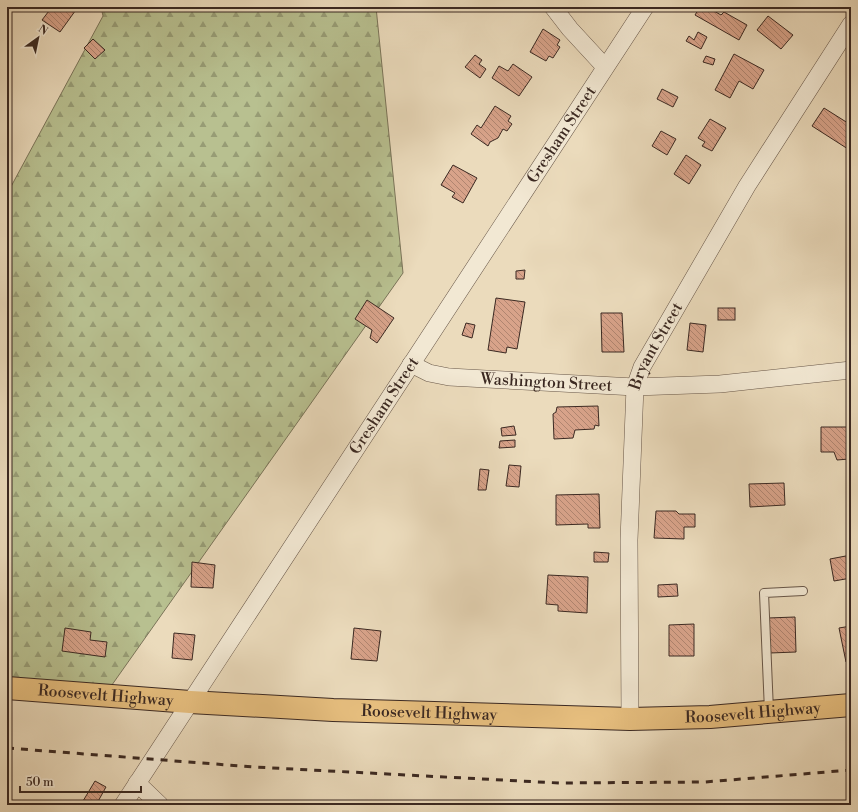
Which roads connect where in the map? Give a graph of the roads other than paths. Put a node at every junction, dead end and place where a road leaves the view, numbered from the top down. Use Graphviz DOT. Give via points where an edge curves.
graph roads {
  1 [pos="553,7"];
  2 [pos="645,7"];
  3 [pos="851,24"];
  4 [pos="605,67"];
  5 [pos="411,364"];
  6 [pos="851,370"];
  7 [pos="635,387"];
  8 [pos="803,591"];
  9 [pos="7,688"];
  10 [pos="190,702"];
  11 [pos="851,705"];
  12 [pos="769,712"];
  13 [pos="630,719"];
  14 [pos="137,783"];
  15 [pos="123,805"];
  16 [pos="160,805"];
  1 -- 4 [label="street"];
  2 -- 4 [label="street, Gresham Street"];
  3 -- 7 [label="street, Bryant Street" via="747,186 642,367"];
  4 -- 5 [label="street, Gresham Street"];
  5 -- 7 [label="street, Washington Street" via="429,373 449,377"];
  5 -- 10 [label="street, Gresham Street"];
  6 -- 7 [label="street, Washington Street" via="720,384"];
  7 -- 13 [label="street, Bryant Street" via="629,540"];
  8 -- 12 [label="lane" via="764,592"];
  9 -- 10 [label="main road, Roosevelt Highway"];
  10 -- 13 [label="main road, Roosevelt Highway" via="333,710"];
  10 -- 14 [label="street, Gresham Street"];
  11 -- 12 [label="main road, Roosevelt Highway"];
  12 -- 13 [label="main road, Roosevelt Highway" via="710,717"];
  14 -- 15 [label="street, Gresham Street"];
  14 -- 16 [label="street"];
}
